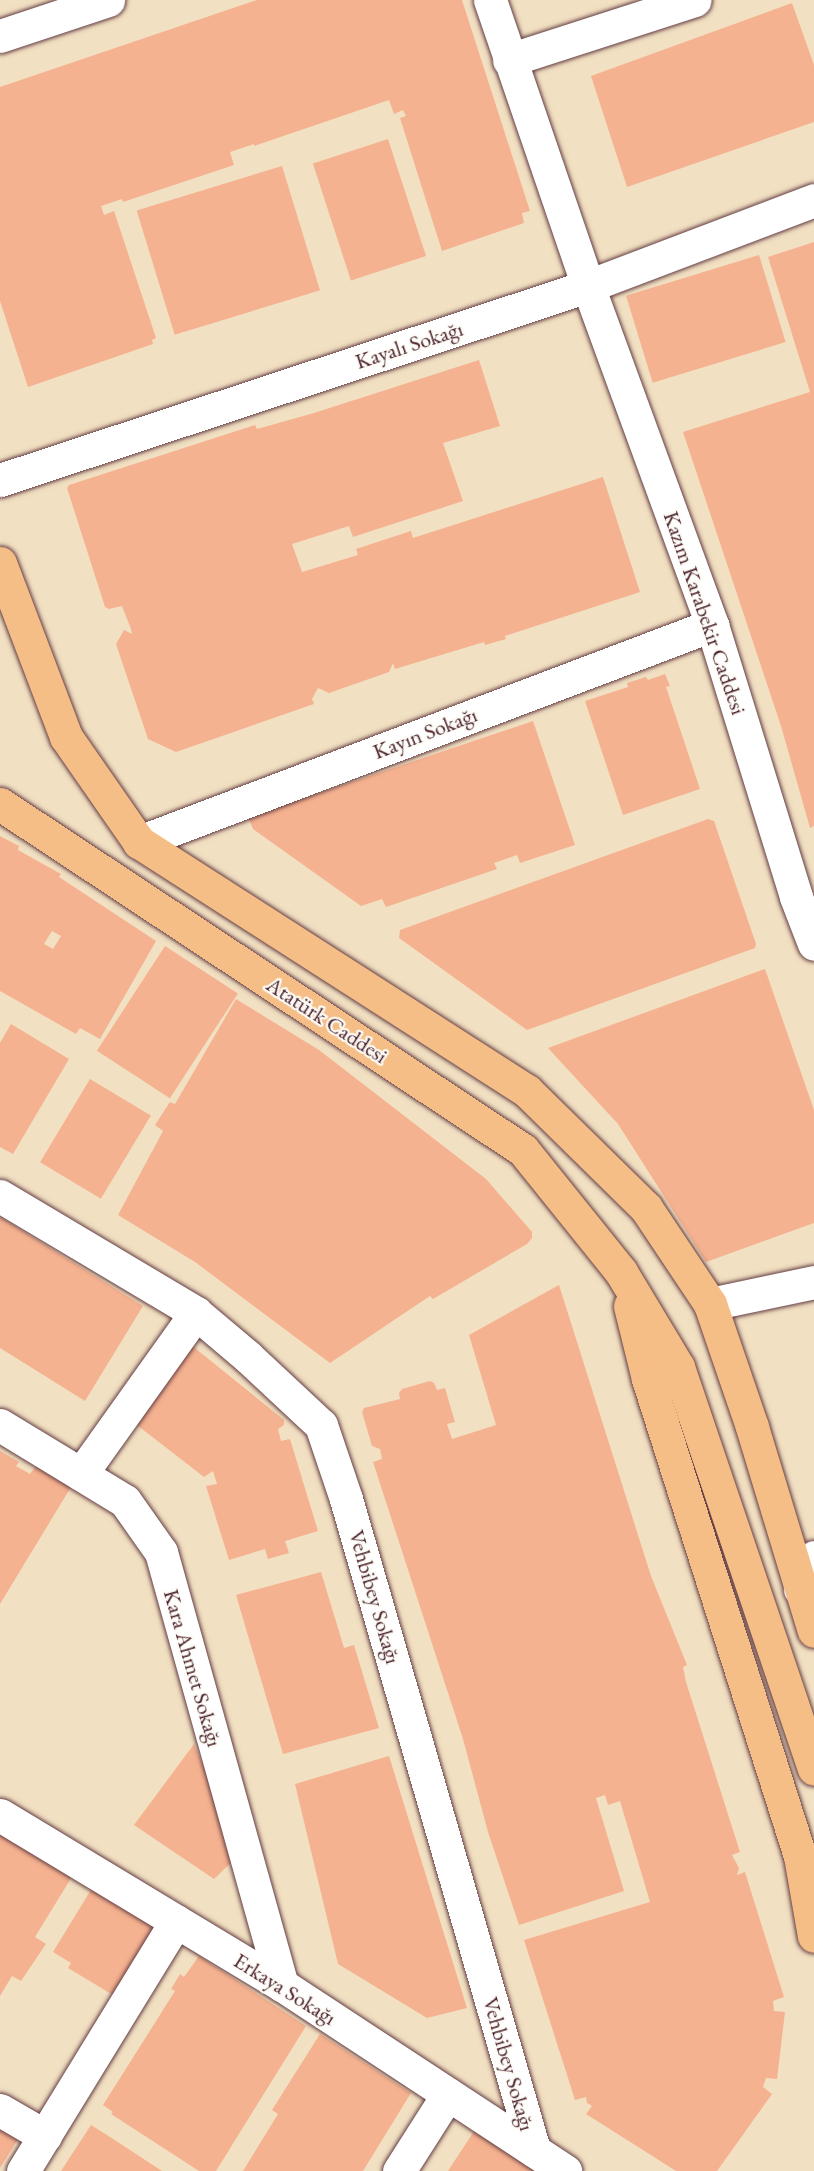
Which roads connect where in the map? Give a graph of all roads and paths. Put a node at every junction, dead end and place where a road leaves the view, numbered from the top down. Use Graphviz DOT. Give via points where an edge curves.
graph roads {
  1 [pos="108,0"];
  2 [pos="490,0"];
  3 [pos="695,0"];
  4 [pos="0,36"];
  5 [pos="509,60"];
  6 [pos="814,201"];
  7 [pos="588,286"];
  8 [pos="0,480"];
  9 [pos="0,563"];
  10 [pos="712,625"];
  11 [pos="0,804"];
  12 [pos="139,842"];
  13 [pos="814,944"];
  14 [pos="0,1196"];
  15 [pos="621,1272"];
  16 [pos="814,1282"];
  17 [pos="710,1304"];
  18 [pos="196,1313"];
  19 [pos="0,1425"];
  20 [pos="81,1474"];
  21 [pos="814,1557"];
  22 [pos="800,1589"];
  23 [pos="814,1631"];
  24 [pos="814,1769"];
  25 [pos="0,1815"];
  26 [pos="176,1922"];
  27 [pos="814,1936"];
  28 [pos="282,1985"];
  29 [pos="448,2094"];
  30 [pos="0,2110"];
  31 [pos="45,2136"];
  32 [pos="534,2150"];
  33 [pos="23,2171"];
  34 [pos="399,2171"];
  35 [pos="566,2171"];
  1 -- 4 [label="street"];
  2 -- 5 [label="street, Kazım Karabekir Caddesi"];
  3 -- 5 [label="street"];
  5 -- 7 [label="street, Kazım Karabekir Caddesi"];
  6 -- 7 [label="street, Kayalı Sokağı"];
  7 -- 8 [label="street, Kayalı Sokağı"];
  7 -- 10 [label="street, Kazım Karabekir Caddesi"];
  9 -- 12 [label="main road" via="66,737"];
  10 -- 12 [label="street, Kayın Sokağı"];
  10 -- 13 [label="street, Kazım Karabekir Caddesi"];
  11 -- 15 [label="main road, Atatürk Caddesi" via="523,1150"];
  12 -- 17 [label="main road" via="527,1091 646,1208"];
  14 -- 18 [label="street, Vehbibey Sokağı"];
  15 -- 24 [label="main road, Atatürk Caddesi" via="678,1367"];
  15 -- 27 [label="main road" via="648,1379 800,1856"];
  16 -- 17 [label="street"];
  17 -- 22 [label="main road" via="752,1427"];
  18 -- 20 [label="street"];
  18 -- 32 [label="street, Vehbibey Sokağı" via="321,1425 346,1499"];
  19 -- 20 [label="street, Kara Ahmet Sokağı"];
  20 -- 28 [label="street, Kara Ahmet Sokağı" via="124,1501 161,1552"];
  21 -- 22 [label="street"];
  22 -- 23 [label="main road"];
  25 -- 26 [label="street, Erkaya Sokağı"];
  26 -- 28 [label="street, Erkaya Sokağı"];
  26 -- 31 [label="street"];
  28 -- 29 [label="street, Erkaya Sokağı"];
  29 -- 32 [label="street, Erkaya Sokağı"];
  29 -- 34 [label="street"];
  30 -- 31 [label="street"];
  31 -- 33 [label="street"];
  32 -- 35 [label="street, Erkaya Sokağı"];
}
